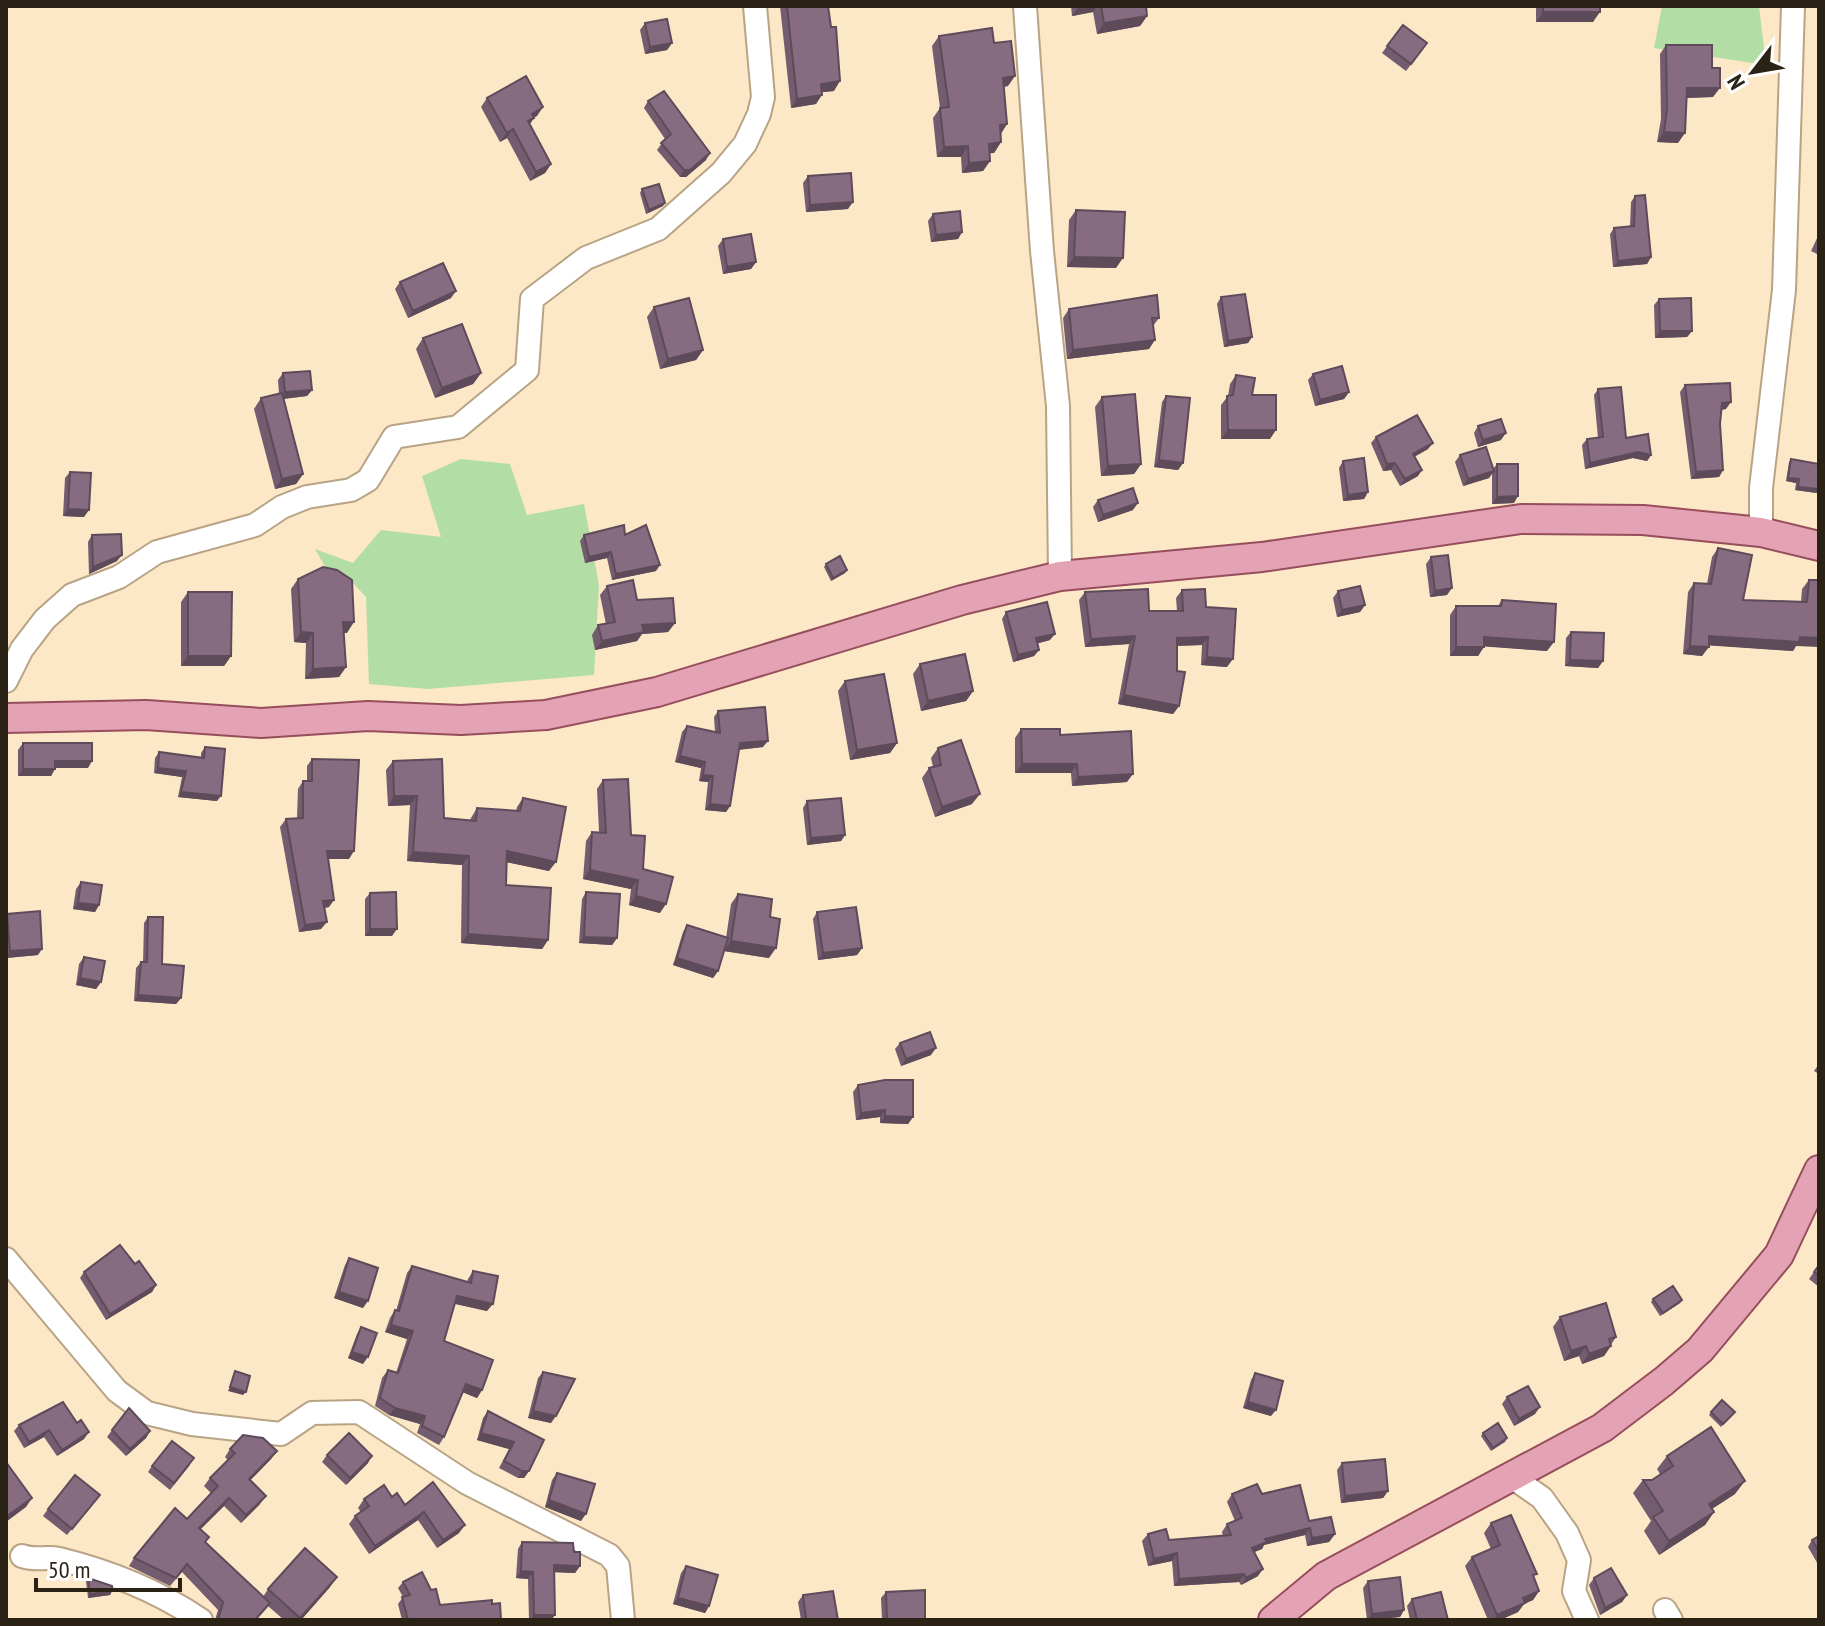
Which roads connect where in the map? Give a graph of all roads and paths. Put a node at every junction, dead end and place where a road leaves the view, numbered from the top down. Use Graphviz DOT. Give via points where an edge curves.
graph roads {
  1 [pos="755,6"];
  2 [pos="1025,6"];
  3 [pos="1793,6"];
  4 [pos="1761,532"];
  5 [pos="1819,546"];
  6 [pos="1060,576"];
  7 [pos="6,681"];
  8 [pos="6,718"];
  9 [pos="1819,1170"];
  10 [pos="6,1259"];
  11 [pos="1512,1477"];
  12 [pos="22,1556"];
  13 [pos="201,1620"];
  14 [pos="623,1620"];
  15 [pos="1273,1620"];
  16 [pos="1587,1620"];
  1 -- 7 [label="street" via="763,97 745,144 658,229 586,258 532,299 527,370 458,427 394,437 368,480 351,490 307,497 255,525 157,552 119,577 72,595 45,619"];
  2 -- 6 [label="street" via="1058,406"];
  3 -- 4 [label="street" via="1784,290 1761,488"];
  4 -- 5 [label="main road"];
  4 -- 6 [label="main road" via="1643,520 1521,519 1262,557"];
  6 -- 8 [label="main road" via="962,600 657,692 546,715 261,723 146,715"];
  9 -- 11 [label="main road" via="1779,1255 1700,1350 1602,1428"];
  10 -- 14 [label="street" via="117,1391 147,1413 281,1434 312,1413 359,1412 467,1483 609,1555 618,1566"];
  11 -- 15 [label="main road" via="1326,1576"];
  11 -- 16 [label="street" via="1542,1498 1567,1533 1579,1560 1574,1591"];
  12 -- 13 [label="street" via="55,1558 113,1573"];
}
